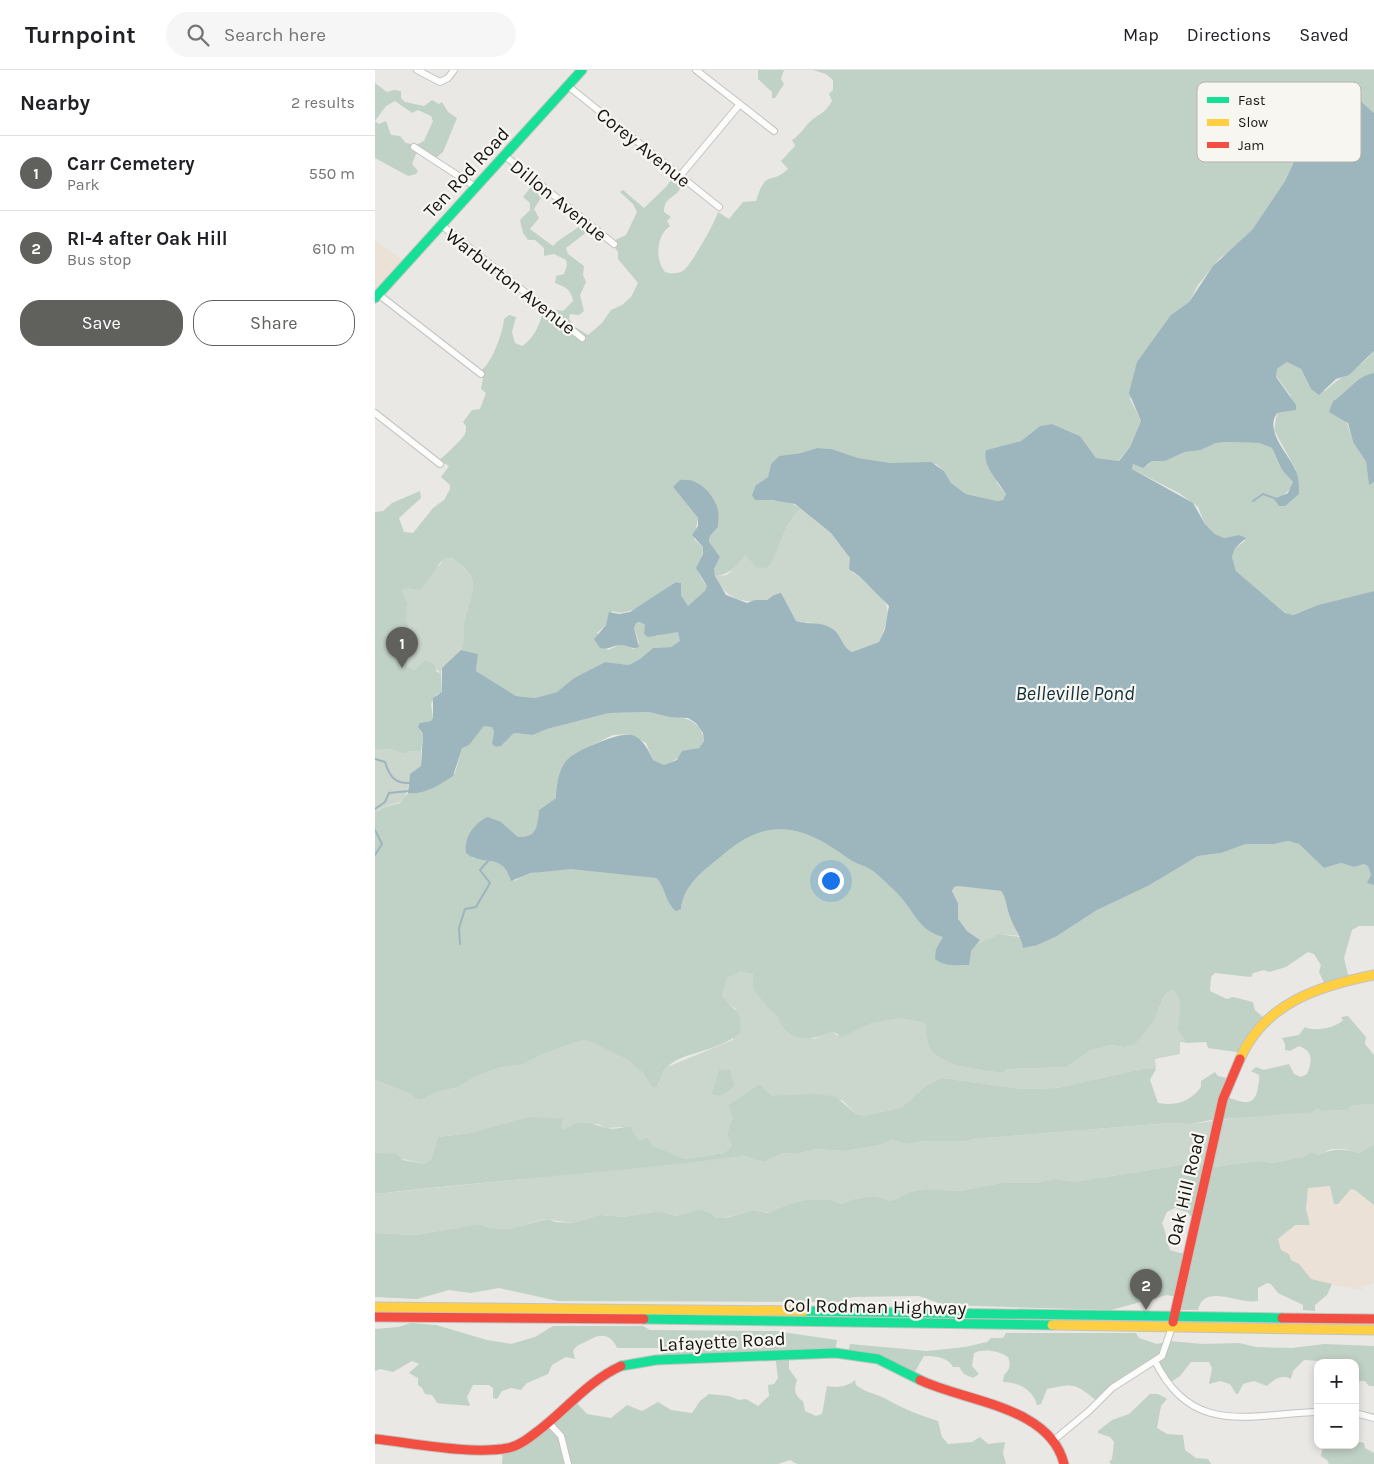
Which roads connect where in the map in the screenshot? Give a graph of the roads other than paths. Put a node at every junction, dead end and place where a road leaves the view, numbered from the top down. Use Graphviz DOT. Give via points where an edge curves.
graph roads {
  1 [pos="417,70"];
  2 [pos="454,70"];
  3 [pos="582,70"];
  4 [pos="696,70"];
  5 [pos="568,86"];
  6 [pos="740,104"];
  7 [pos="774,131"];
  8 [pos="415,147"];
  9 [pos="504,155"];
  10 [pos="680,176"];
  11 [pos="474,186"];
  12 [pos="719,207"];
  13 [pos="439,224"];
  14 [pos="615,244"];
  15 [pos="377,296"];
  16 [pos="582,338"];
  17 [pos="481,374"];
  18 [pos="375,413"];
  19 [pos="440,464"];
  20 [pos="1374,975"];
  21 [pos="375,1307"];
  22 [pos="1173,1317"];
  23 [pos="375,1318"];
  24 [pos="1374,1319"];
  25 [pos="1172,1327"];
  26 [pos="1374,1330"];
  27 [pos="1155,1361"];
  28 [pos="1314,1412"];
  29 [pos="1359,1414"];
  30 [pos="1374,1418"];
  31 [pos="548,1422"];
  32 [pos="375,1439"];
  33 [pos="1054,1440"];
  34 [pos="568,1464"];
  35 [pos="1064,1464"];
  1 -- 2 [label="street" via="440,82"];
  3 -- 5 [label="main road, Ten Rod Road"];
  4 -- 6 [label="street"];
  5 -- 9 [label="main road, Ten Rod Road"];
  5 -- 10 [label="street, Corey Avenue"];
  6 -- 7 [label="street"];
  6 -- 10 [label="street"];
  8 -- 11 [label="street"];
  9 -- 11 [label="main road, Ten Rod Road"];
  9 -- 14 [label="street, Dillon Avenue"];
  10 -- 12 [label="street, Corey Avenue"];
  11 -- 13 [label="main road, Ten Rod Road"];
  13 -- 15 [label="main road, Ten Rod Road"];
  13 -- 16 [label="street, Warburton Avenue"];
  15 -- 17 [label="street"];
  18 -- 19 [label="street"];
  20 -- 22 [label="main road, Oak Hill Road" via="1339,981 1307,994 1269,1017 1246,1044 1223,1099"];
  21 -- 22 [label="main road, Col Rodman Highway"];
  22 -- 24 [label="main road, Col Rodman Highway"];
  22 -- 25 [label="main road, Oak Hill Road"];
  23 -- 25 [label="main road, Col Rodman Highway" via="427,1316"];
  25 -- 26 [label="main road, Col Rodman Highway"];
  25 -- 27 [label="street, Oak Hill Road" via="1166,1350"];
  27 -- 28 [label="street" via="1170,1386 1198,1410 1231,1417"];
  27 -- 33 [label="street, Oak Hill Road" via="1112,1388"];
  29 -- 30 [label="street"];
  31 -- 32 [label="main road, Lafayette Road" via="521,1444 502,1449"];
  31 -- 33 [label="main road, Lafayette Road" via="600,1378 620,1366 656,1360 836,1353 859,1354 879,1360 933,1386 1026,1420"];
  31 -- 34 [label="street" via="561,1436"];
  33 -- 35 [label="main road, Lafayette Road"];
}
